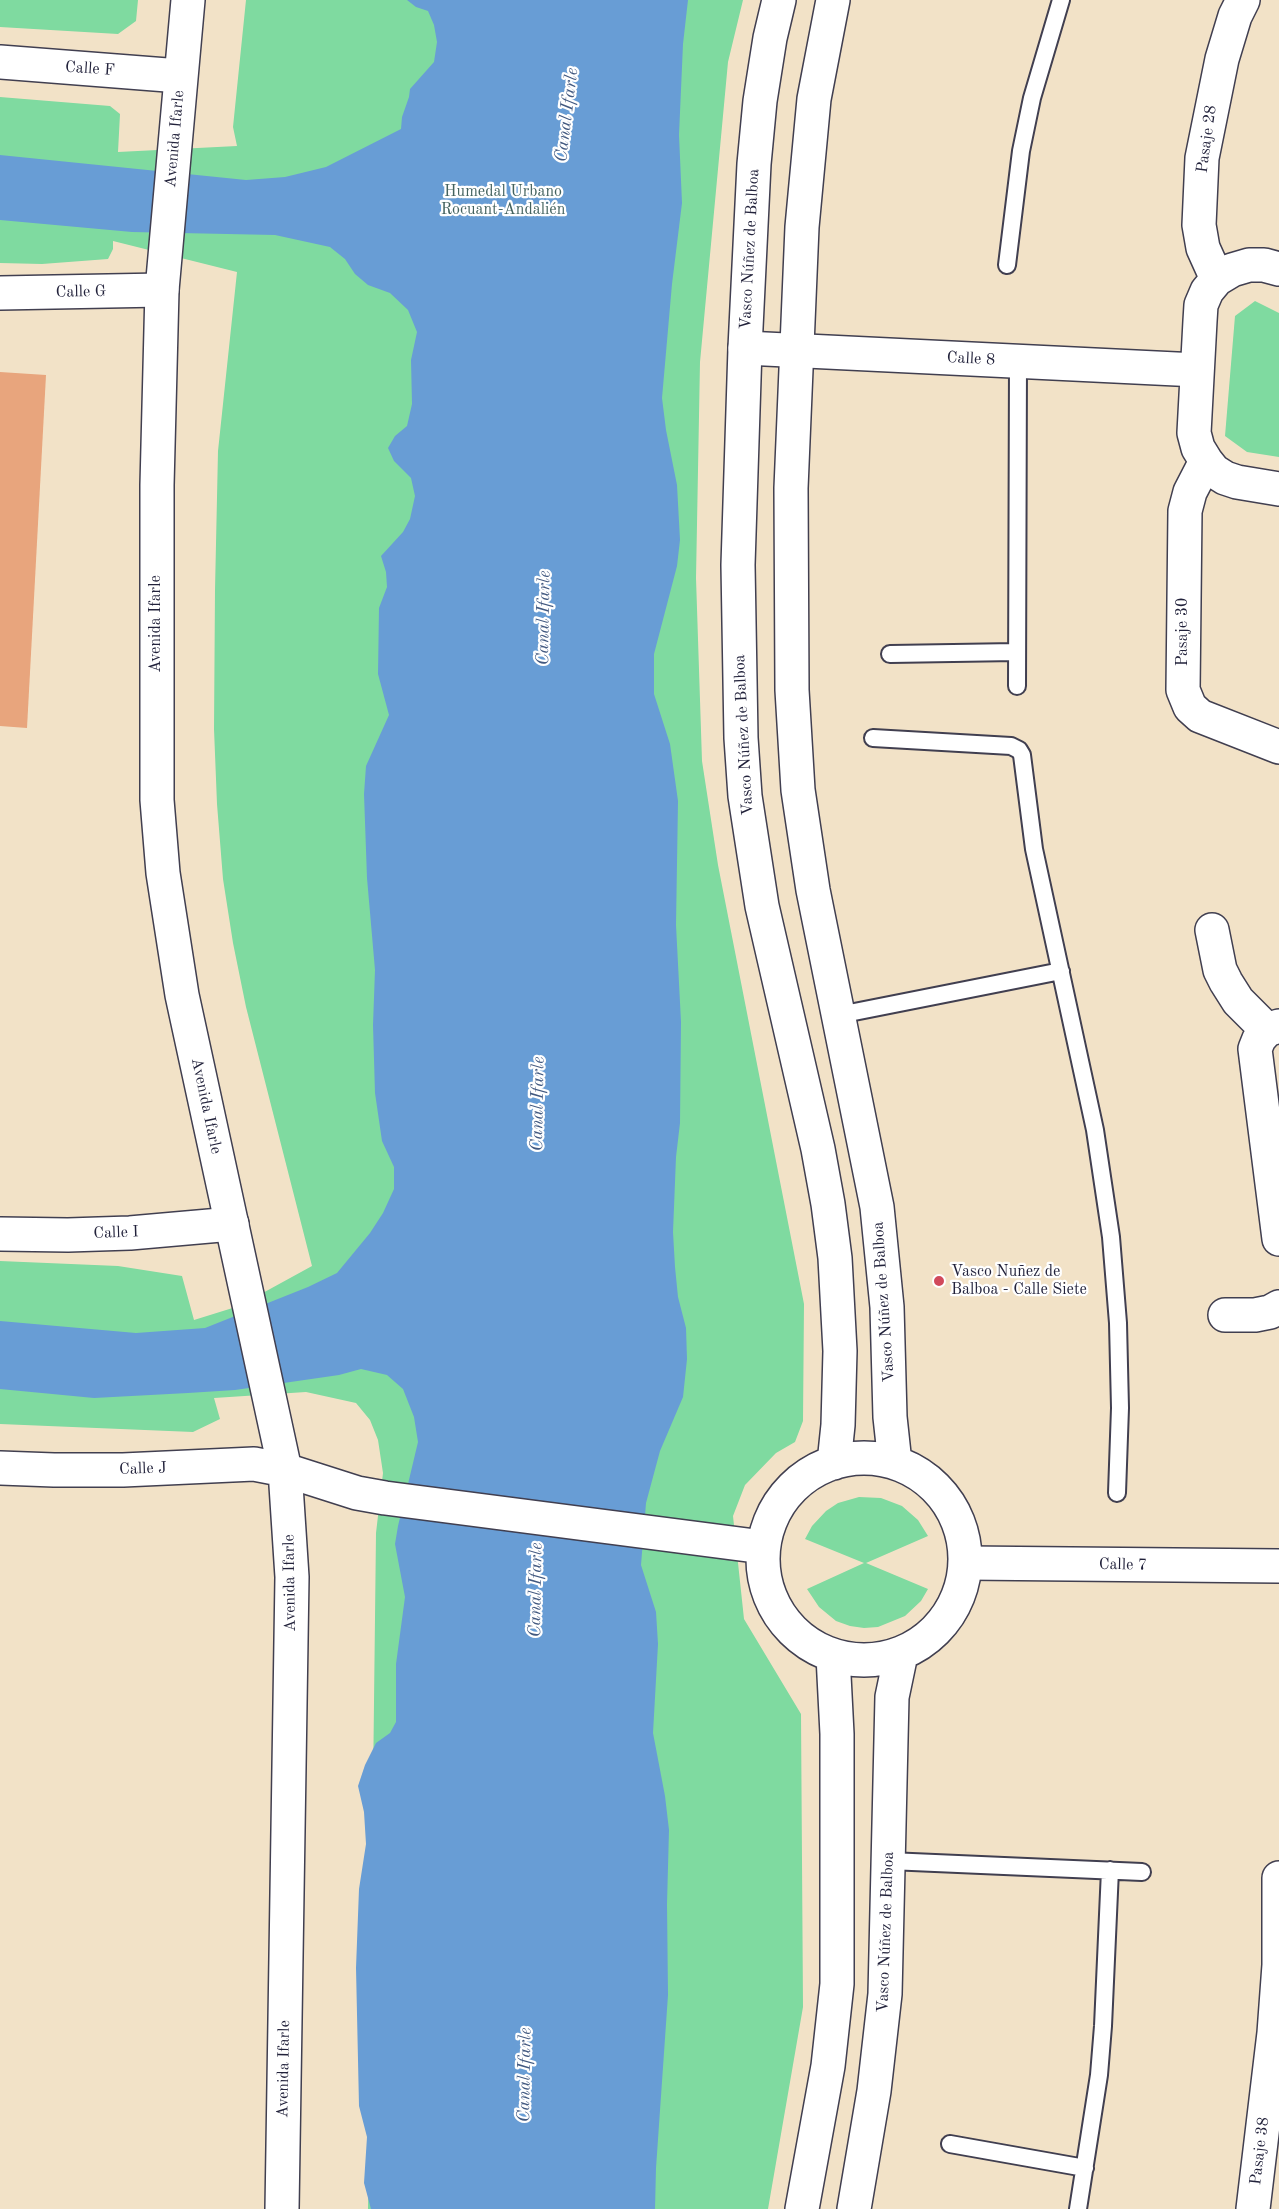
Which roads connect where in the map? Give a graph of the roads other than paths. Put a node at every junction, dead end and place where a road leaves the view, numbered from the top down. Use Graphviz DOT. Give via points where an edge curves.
graph roads {
  1 [pos="188,0"];
  2 [pos="779,0"];
  3 [pos="833,0"];
  4 [pos="1060,0"];
  5 [pos="1243,0"];
  6 [pos="0,62"];
  7 [pos="180,76"];
  8 [pos="1007,265"];
  9 [pos="1279,269"];
  10 [pos="1217,279"];
  11 [pos="162,290"];
  12 [pos="0,293"];
  13 [pos="745,348"];
  14 [pos="796,351"];
  15 [pos="1018,361"];
  16 [pos="1197,370"];
  17 [pos="1206,461"];
  18 [pos="1279,489"];
  19 [pos="1016,652"];
  20 [pos="890,654"];
  21 [pos="1017,686"];
  22 [pos="873,738"];
  23 [pos="1279,747"];
  24 [pos="1212,930"];
  25 [pos="1061,971"];
  26 [pos="839,1015"];
  27 [pos="1273,1028"];
  28 [pos="232,1224"];
  29 [pos="0,1234"];
  30 [pos="1279,1239"];
  31 [pos="1279,1307"];
  32 [pos="1225,1316"];
  33 [pos="834,1463"];
  34 [pos="895,1463"];
  35 [pos="0,1468"];
  36 [pos="285,1470"];
  37 [pos="1117,1493"];
  38 [pos="763,1546"];
  39 [pos="966,1563"];
  40 [pos="1279,1566"];
  41 [pos="901,1654"];
  42 [pos="833,1656"];
  43 [pos="889,1861"];
  44 [pos="1110,1870"];
  45 [pos="1142,1872"];
  46 [pos="1279,1878"];
  47 [pos="950,2144"];
  48 [pos="1085,2168"];
  49 [pos="282,2209"];
  50 [pos="802,2209"];
  51 [pos="854,2209"];
  52 [pos="1078,2209"];
  53 [pos="1253,2209"];
  1 -- 7 [label="street, Avenida Ifarle"];
  2 -- 13 [label="street, Vasco Núñez de Balboa" via="759,111"];
  3 -- 14 [label="street, Vasco Núñez de Balboa" via="814,99 807,164"];
  4 -- 8 [label="lane" via="1021,151"];
  5 -- 10 [label="street, Pasaje 28" via="1222,59 1202,158 1199,225 1203,248"];
  6 -- 7 [label="street, Calle F"];
  7 -- 11 [label="street, Avenida Ifarle"];
  9 -- 10 [label="street" via="1249,265"];
  10 -- 16 [label="street" via="1201,305"];
  11 -- 12 [label="street, Calle G"];
  11 -- 28 [label="street, Avenida Ifarle" via="157,485 157,800 171,934"];
  13 -- 14 [label="street, Calle 8"];
  13 -- 33 [label="street, Vasco Núñez de Balboa" via="738,566 745,796 762,906 830,1215 840,1351"];
  14 -- 15 [label="street, Calle 8"];
  14 -- 26 [label="street, Vasco Núñez de Balboa" via="791,510 794,740 813,890"];
  15 -- 16 [label="street, Calle 8"];
  15 -- 19 [label="lane"];
  16 -- 17 [label="street" via="1194,434"];
  17 -- 18 [label="street" via="1214,471 1237,482"];
  17 -- 23 [label="street, Pasaje 30" via="1185,511 1183,690 1190,707 1200,716"];
  19 -- 20 [label="lane"];
  19 -- 21 [label="lane"];
  22 -- 25 [label="lane" via="1011,746 1019,750 1034,849"];
  24 -- 27 [label="street" via="1226,982 1238,1001"];
  25 -- 26 [label="lane"];
  25 -- 37 [label="lane" via="1095,1130 1111,1237 1120,1408"];
  26 -- 34 [label="street, Vasco Núñez de Balboa" via="880,1228"];
  27 -- 30 [label="street" via="1259,1039 1255,1060"];
  28 -- 29 [label="street, Calle I" via="120,1234"];
  28 -- 36 [label="street, Avenida Ifarle"];
  31 -- 32 [label="street" via="1255,1315"];
  33 -- 34 [label="street" via="854,1458"];
  33 -- 38 [label="street" via="804,1477 781,1501 772,1515"];
  34 -- 39 [label="street" via="924,1478 947,1501 962,1530"];
  35 -- 36 [label="street, Calle J" via="123,1470 254,1464"];
  36 -- 38 [label="street, Calle J" via="385,1498"];
  36 -- 49 [label="street, Avenida Ifarle" via="292,1577"];
  38 -- 42 [label="street" via="765,1582 778,1614 802,1640"];
  39 -- 40 [label="street, Calle 7"];
  39 -- 41 [label="street" via="957,1601 947,1618 919,1645"];
  41 -- 42 [label="street" via="867,1661"];
  41 -- 43 [label="street, Vasco Núñez de Balboa" via="892,1697"];
  42 -- 50 [label="street" via="837,1734 837,1984 828,2066"];
  43 -- 44 [label="lane"];
  43 -- 51 [label="street, Vasco Núñez de Balboa" via="881,2041"];
  44 -- 45 [label="lane"];
  44 -- 48 [label="lane" via="1103,2026"];
  46 -- 53 [label="street, Pasaje 38" via="1274,2033"];
  47 -- 48 [label="lane"];
  48 -- 52 [label="lane"];
}
